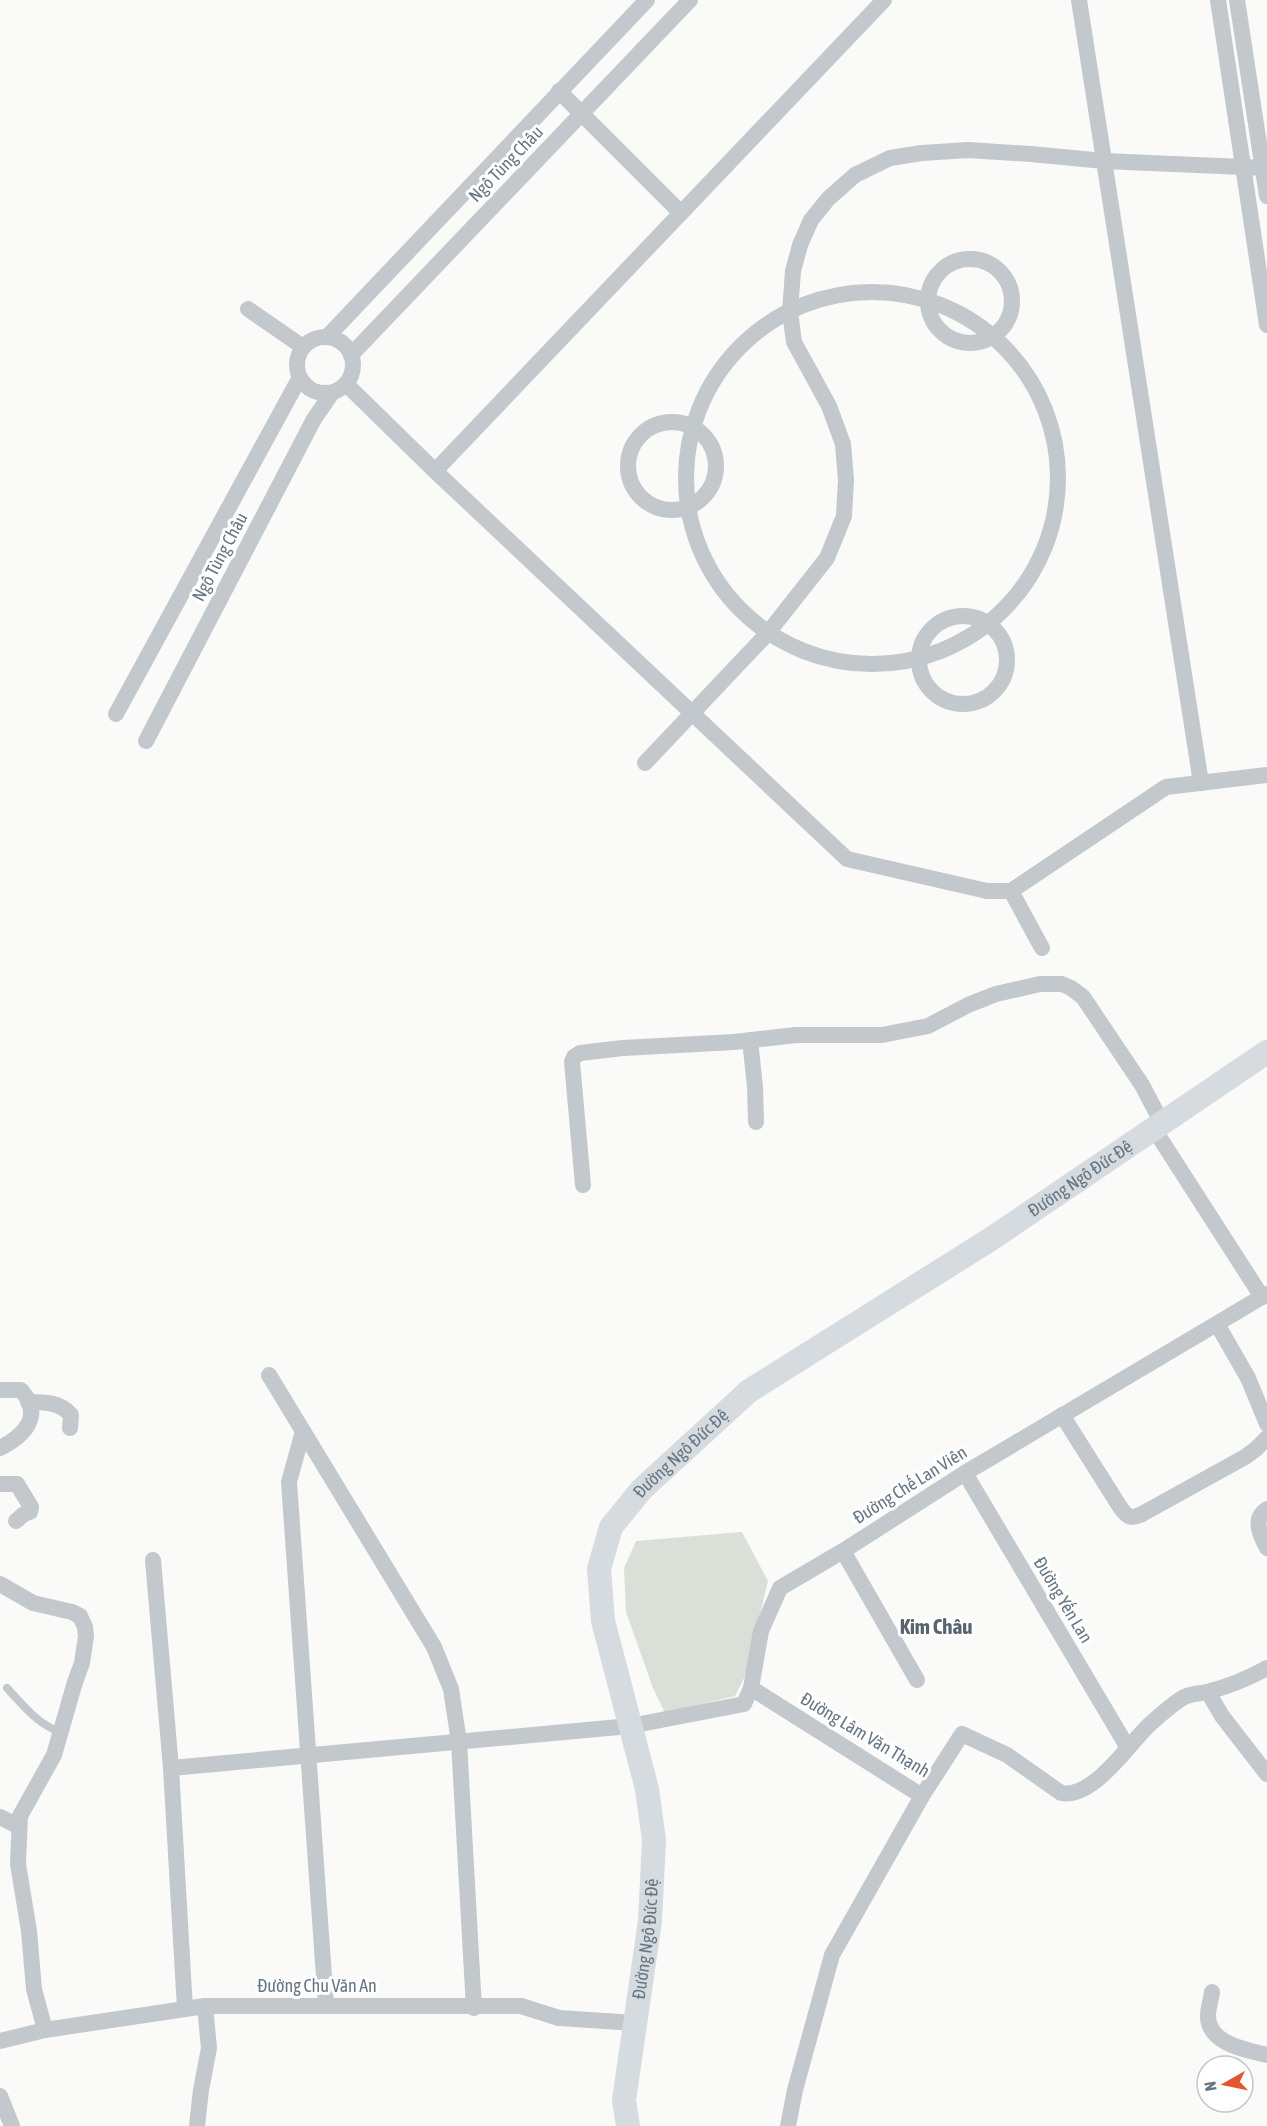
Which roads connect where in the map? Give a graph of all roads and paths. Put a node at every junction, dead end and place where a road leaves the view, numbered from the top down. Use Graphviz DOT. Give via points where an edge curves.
graph roads {
  1 [pos="647,0"];
  2 [pos="690,0"];
  3 [pos="884,0"];
  4 [pos="1079,0"];
  5 [pos="1218,0"];
  6 [pos="1238,0"];
  7 [pos="559,91"];
  8 [pos="582,114"];
  9 [pos="1104,161"];
  10 [pos="1243,167"];
  11 [pos="1265,168"];
  12 [pos="1267,196"];
  13 [pos="681,213"];
  14 [pos="928,299"];
  15 [pos="248,309"];
  16 [pos="790,312"];
  17 [pos="1267,326"];
  18 [pos="993,336"];
  19 [pos="327,337"];
  20 [pos="303,347"];
  21 [pos="351,355"];
  22 [pos="299,379"];
  23 [pos="339,389"];
  24 [pos="690,426"];
  25 [pos="435,471"];
  26 [pos="689,507"];
  27 [pos="991,626"];
  28 [pos="767,634"];
  29 [pos="919,660"];
  30 [pos="116,714"];
  31 [pos="693,714"];
  32 [pos="146,741"];
  33 [pos="645,763"];
  34 [pos="1267,775"];
  35 [pos="1201,783"];
  36 [pos="1011,891"];
  37 [pos="1042,948"];
  38 [pos="750,1040"];
  39 [pos="1267,1052"];
  40 [pos="756,1122"];
  41 [pos="1158,1126"];
  42 [pos="583,1185"];
  43 [pos="1265,1296"];
  44 [pos="1216,1324"];
  45 [pos="269,1375"];
  46 [pos="0,1390"];
  47 [pos="28,1402"];
  48 [pos="1062,1415"];
  49 [pos="1267,1424"];
  50 [pos="70,1428"];
  51 [pos="303,1431"];
  52 [pos="1267,1438"];
  53 [pos="0,1448"];
  54 [pos="965,1473"];
  55 [pos="0,1484"];
  56 [pos="1267,1509"];
  57 [pos="16,1521"];
  58 [pos="1267,1548"];
  59 [pos="843,1551"];
  60 [pos="153,1560"];
  61 [pos="0,1584"];
  62 [pos="1267,1668"];
  63 [pos="917,1680"];
  64 [pos="7,1688"];
  65 [pos="751,1688"];
  66 [pos="1208,1692"];
  67 [pos="630,1726"];
  68 [pos="61,1732"];
  69 [pos="459,1742"];
  70 [pos="1128,1748"];
  71 [pos="308,1755"];
  72 [pos="171,1768"];
  73 [pos="1267,1774"];
  74 [pos="922,1796"];
  75 [pos="0,1818"];
  76 [pos="18,1826"];
  77 [pos="1212,1992"];
  78 [pos="326,2005"];
  79 [pos="205,2006"];
  80 [pos="474,2008"];
  81 [pos="185,2009"];
  82 [pos="635,2023"];
  83 [pos="45,2030"];
  84 [pos="0,2041"];
  85 [pos="1267,2055"];
  86 [pos="0,2096"];
  87 [pos="12,2126"];
  88 [pos="197,2126"];
  89 [pos="628,2126"];
  90 [pos="788,2126"];
  1 -- 7 [label="street, Ngô Tùng Châu"];
  2 -- 8 [label="street, Ngô Tùng Châu"];
  3 -- 13 [label="street"];
  4 -- 9 [label="street"];
  5 -- 10 [label="street"];
  6 -- 11 [label="street"];
  7 -- 8 [label="street"];
  7 -- 19 [label="street, Ngô Tùng Châu"];
  8 -- 13 [label="street"];
  8 -- 21 [label="street, Ngô Tùng Châu"];
  9 -- 10 [label="street"];
  9 -- 16 [label="street" via="968,150 890,158 855,175 811,220 793,271"];
  9 -- 35 [label="street"];
  10 -- 11 [label="street"];
  10 -- 17 [label="street"];
  11 -- 12 [label="street"];
  13 -- 25 [label="street"];
  14 -- 16 [label="street" via="884,292 818,297"];
  14 -- 18 [label="street"];
  14 -- 18 [label="street" via="932,319 952,339 973,343"];
  14 -- 18 [label="street" via="933,280 953,262 973,259 992,265 1002,273 1012,298 1004,326"];
  15 -- 20 [label="street"];
  16 -- 24 [label="street" via="759,330 720,370"];
  16 -- 28 [label="street" via="794,342 829,406 843,444 844,516 827,558"];
  18 -- 27 [label="street" via="1030,377 1055,433 1060,494 1044,553"];
  19 -- 20 [label="street" via="313,339"];
  19 -- 21 [label="street" via="340,341"];
  20 -- 22 [label="street" via="296,360"];
  21 -- 23 [label="street" via="352,374"];
  22 -- 23 [label="street" via="313,392 323,394"];
  22 -- 30 [label="street, Ngô Tùng Châu"];
  23 -- 25 [label="street"];
  23 -- 32 [label="street, Ngô Tùng Châu" via="309,429"];
  24 -- 26 [label="street"];
  24 -- 26 [label="street" via="706,437 716,463 710,489"];
  24 -- 26 [label="street" via="668,422 653,426 641,435 629,462 630,477 646,501 674,510"];
  25 -- 31 [label="street"];
  26 -- 28 [label="street" via="696,547 723,595"];
  27 -- 29 [label="street"];
  27 -- 29 [label="street" via="970,616 942,620 922,642"];
  27 -- 29 [label="street" via="1003,642 1007,656 1005,671 1000,684 977,702 948,702 935,695 926,684"];
  28 -- 29 [label="street" via="835,663 899,664"];
  28 -- 31 [label="street"];
  31 -- 33 [label="street"];
  31 -- 36 [label="street" via="847,859 987,891"];
  34 -- 35 [label="street"];
  35 -- 36 [label="street" via="1166,787"];
  36 -- 37 [label="street"];
  38 -- 40 [label="street"];
  38 -- 41 [label="street" via="796,1035 882,1035 914,1030 996,994 1041,984 1062,984 1083,998 1142,1085"];
  38 -- 42 [label="street" via="623,1048 574,1056"];
  39 -- 41 [label="main road, Đường Ngô Đức Đệ"];
  41 -- 43 [label="street"];
  41 -- 67 [label="main road, Đường Ngô Đức Đệ" via="992,1239 748,1391 642,1489 611,1527 599,1569 603,1621"];
  43 -- 44 [label="street, Đường Chế Lan Viên"];
  44 -- 48 [label="street, Đường Chế Lan Viên"];
  44 -- 49 [label="street" via="1248,1378"];
  45 -- 51 [label="street"];
  46 -- 47 [label="street" via="21,1390"];
  47 -- 50 [label="street" via="64,1407 70,1415"];
  47 -- 53 [label="street" via="28,1429"];
  48 -- 52 [label="street" via="1120,1508 1131,1518 1237,1462"];
  48 -- 54 [label="street, Đường Chế Lan Viên"];
  51 -- 69 [label="street" via="434,1647 451,1689"];
  51 -- 71 [label="street" via="289,1482"];
  54 -- 59 [label="street, Đường Chế Lan Viên"];
  54 -- 70 [label="street, Đường Yến Lan"];
  55 -- 57 [label="street" via="17,1484 31,1507"];
  56 -- 58 [label="street" via="1258,1518"];
  59 -- 63 [label="street"];
  59 -- 65 [label="street, Đường Chế Lan Viên" via="780,1588 760,1631"];
  60 -- 72 [label="street"];
  61 -- 68 [label="street" via="33,1603 80,1616 85,1627 82,1663"];
  62 -- 66 [label="street, Đường Lâm Văn Thạnh"];
  64 -- 68 [label="lane" via="37,1720"];
  65 -- 67 [label="street" via="744,1704"];
  65 -- 74 [label="street, Đường Lâm Văn Thạnh"];
  66 -- 70 [label="street, Đường Lâm Văn Thạnh" via="1181,1699"];
  66 -- 73 [label="street"];
  67 -- 69 [label="street"];
  67 -- 82 [label="main road, Đường Ngô Đức Đệ" via="647,1789 654,1840 650,1921"];
  68 -- 76 [label="street" via="54,1755"];
  69 -- 71 [label="street"];
  69 -- 80 [label="street"];
  70 -- 74 [label="street, Đường Lâm Văn Thạnh" via="1100,1777 1069,1795 1007,1755 962,1734"];
  71 -- 72 [label="street"];
  71 -- 78 [label="street"];
  72 -- 81 [label="street"];
  74 -- 90 [label="street" via="832,1955"];
  75 -- 76 [label="street"];
  76 -- 83 [label="street" via="18,1864 34,1989"];
  77 -- 85 [label="street" via="1208,2019 1217,2034 1241,2049"];
  78 -- 79 [label="street, Đường Chu Văn An"];
  78 -- 80 [label="street, Đường Chu Văn An"];
  79 -- 81 [label="street, Đường Chu Văn An"];
  79 -- 88 [label="street" via="209,2048"];
  80 -- 82 [label="street, Đường Chu Văn An" via="521,2006 559,2018"];
  81 -- 83 [label="street, Đường Chu Văn An"];
  82 -- 89 [label="main road, Đường Ngô Đức Đệ" via="624,2100"];
  83 -- 84 [label="street, Đường Chu Văn An"];
  86 -- 87 [label="street"];
}
